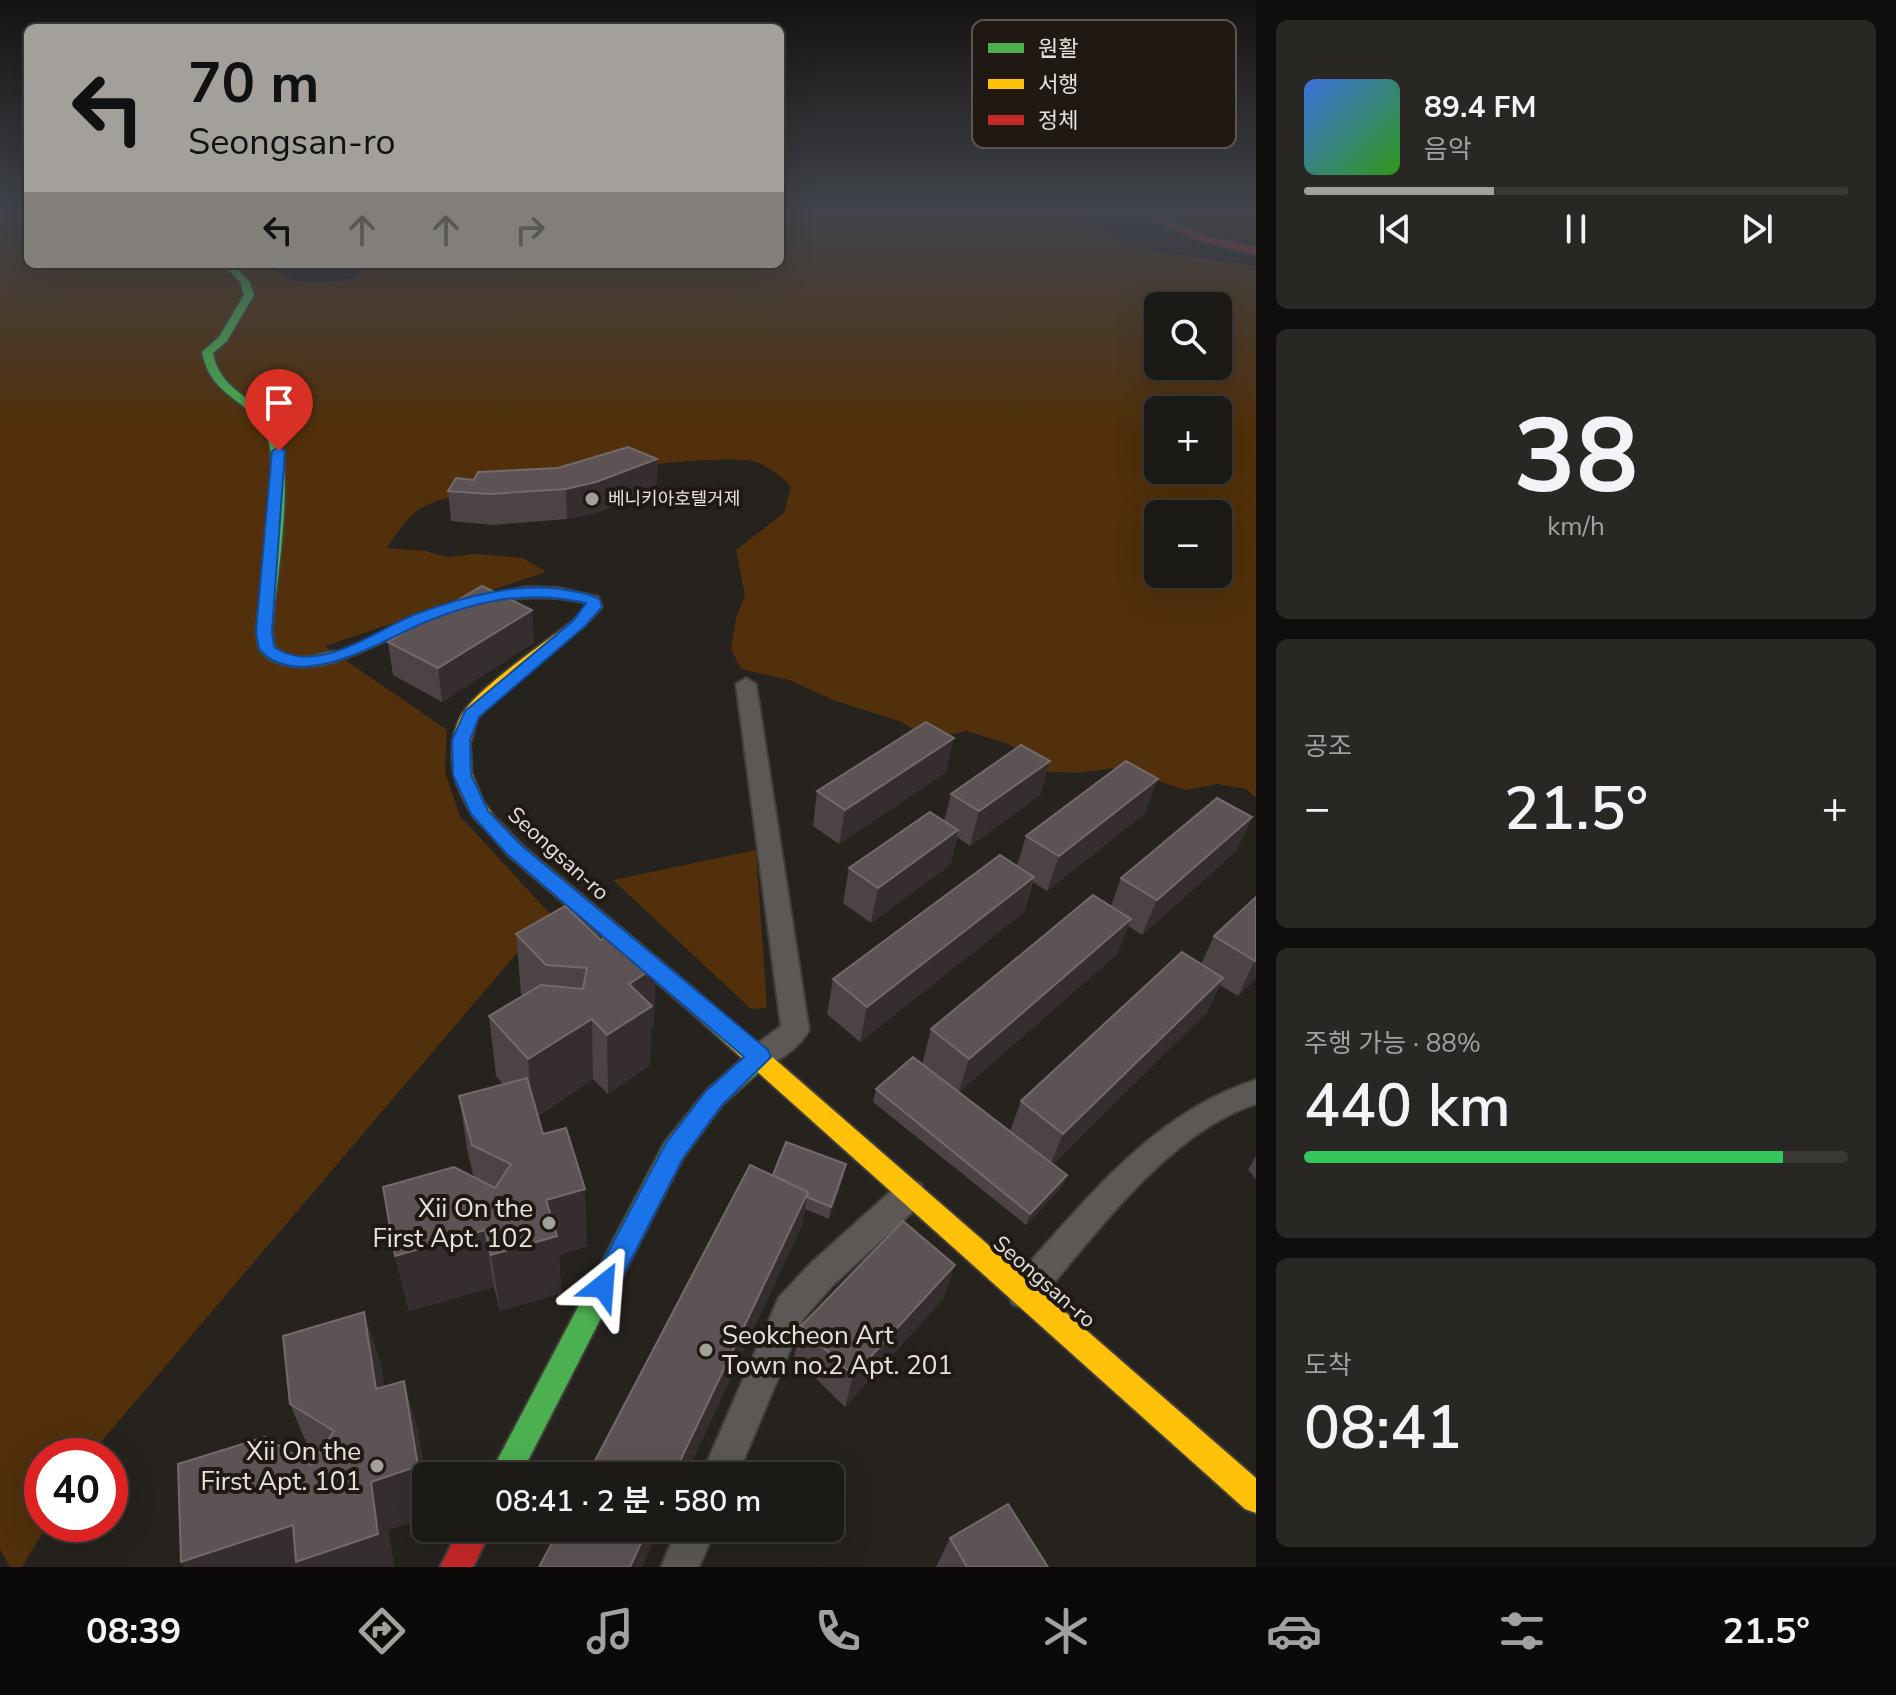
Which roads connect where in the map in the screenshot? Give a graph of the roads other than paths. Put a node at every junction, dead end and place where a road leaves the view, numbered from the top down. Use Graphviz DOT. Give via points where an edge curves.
graph roads {
  1 [pos="245,285"];
  2 [pos="746,684"];
  3 [pos="760,1057"];
  4 [pos="1256,1092"];
  5 [pos="910,1194"];
  6 [pos="1024,1293"];
  7 [pos="511,1462"];
  8 [pos="725,1462"];
  9 [pos="1256,1498"];
  10 [pos="469,1542"];
  11 [pos="691,1542"];
  12 [pos="456,1567"];
  13 [pos="680,1567"];
  1 -- 3 [label="street, Seongsan-ro" via="249,295 223,339 207,352 206,364 213,381 269,427 279,451 264,631 267,649 283,661 311,662 345,653 421,618 492,597 553,591 593,600 594,607 579,623 471,714 461,740 462,775 481,814 515,850"];
  2 -- 3 [label="street" via="795,1030"];
  3 -- 5 [label="street, Seongsan-ro"];
  3 -- 7 [label="street" via="714,1098 674,1150"];
  4 -- 6 [label="street" via="1203,1112 1171,1137"];
  5 -- 6 [label="street, Seongsan-ro"];
  5 -- 8 [label="street" via="791,1308"];
  6 -- 9 [label="street, Seongsan-ro"];
  10 -- 12 [label="street"];
  11 -- 13 [label="street"];
}
